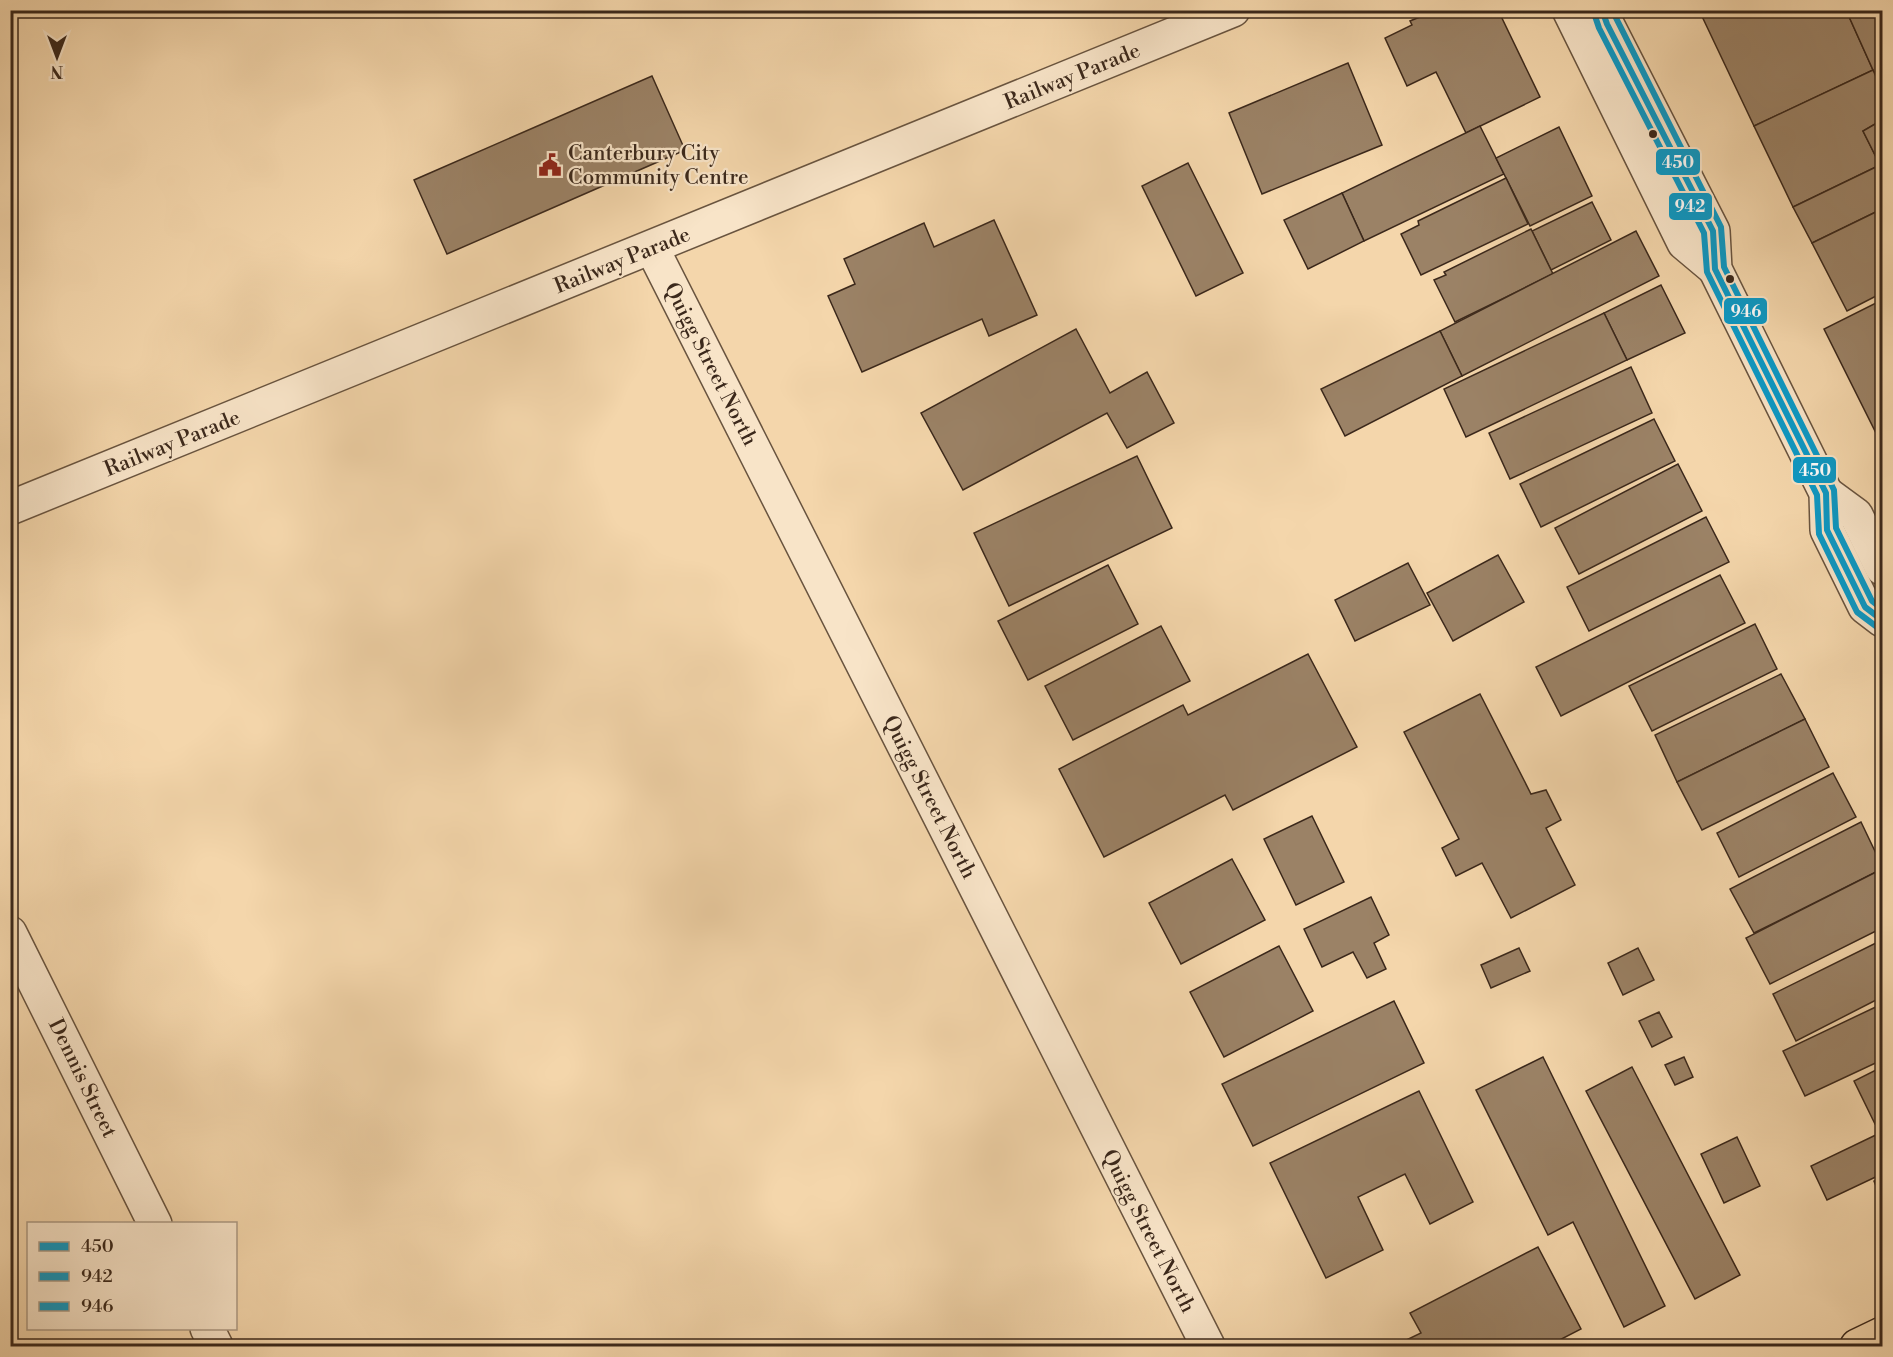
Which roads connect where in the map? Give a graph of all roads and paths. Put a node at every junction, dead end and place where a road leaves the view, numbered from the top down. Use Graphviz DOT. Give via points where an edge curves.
graph roads {
  1 [pos="1233,10"];
  2 [pos="1569,10"];
  3 [pos="1602,10"];
  4 [pos="652,248"];
  5 [pos="1715,269"];
  6 [pos="1826,492"];
  7 [pos="10,508"];
  8 [pos="1882,568"];
  9 [pos="1882,620"];
  10 [pos="10,933"];
  11 [pos="153,1222"];
  12 [pos="208,1330"];
  13 [pos="1882,1334"];
  14 [pos="216,1347"];
  15 [pos="1208,1347"];
  16 [pos="1857,1347"];
  1 -- 4 [label="street, Railway Parade"];
  2 -- 5 [label="street" via="1683,243"];
  3 -- 5 [label="street" via="1713,231"];
  4 -- 7 [label="street, Railway Parade"];
  4 -- 15 [label="street, Quigg Street North"];
  5 -- 6 [label="street"];
  6 -- 8 [label="street" via="1856,515"];
  6 -- 9 [label="street" via="1827,530 1865,607"];
  10 -- 11 [label="street, Dennis Street"];
  12 -- 14 [label="street"];
  13 -- 16 [label="main road"];
}
